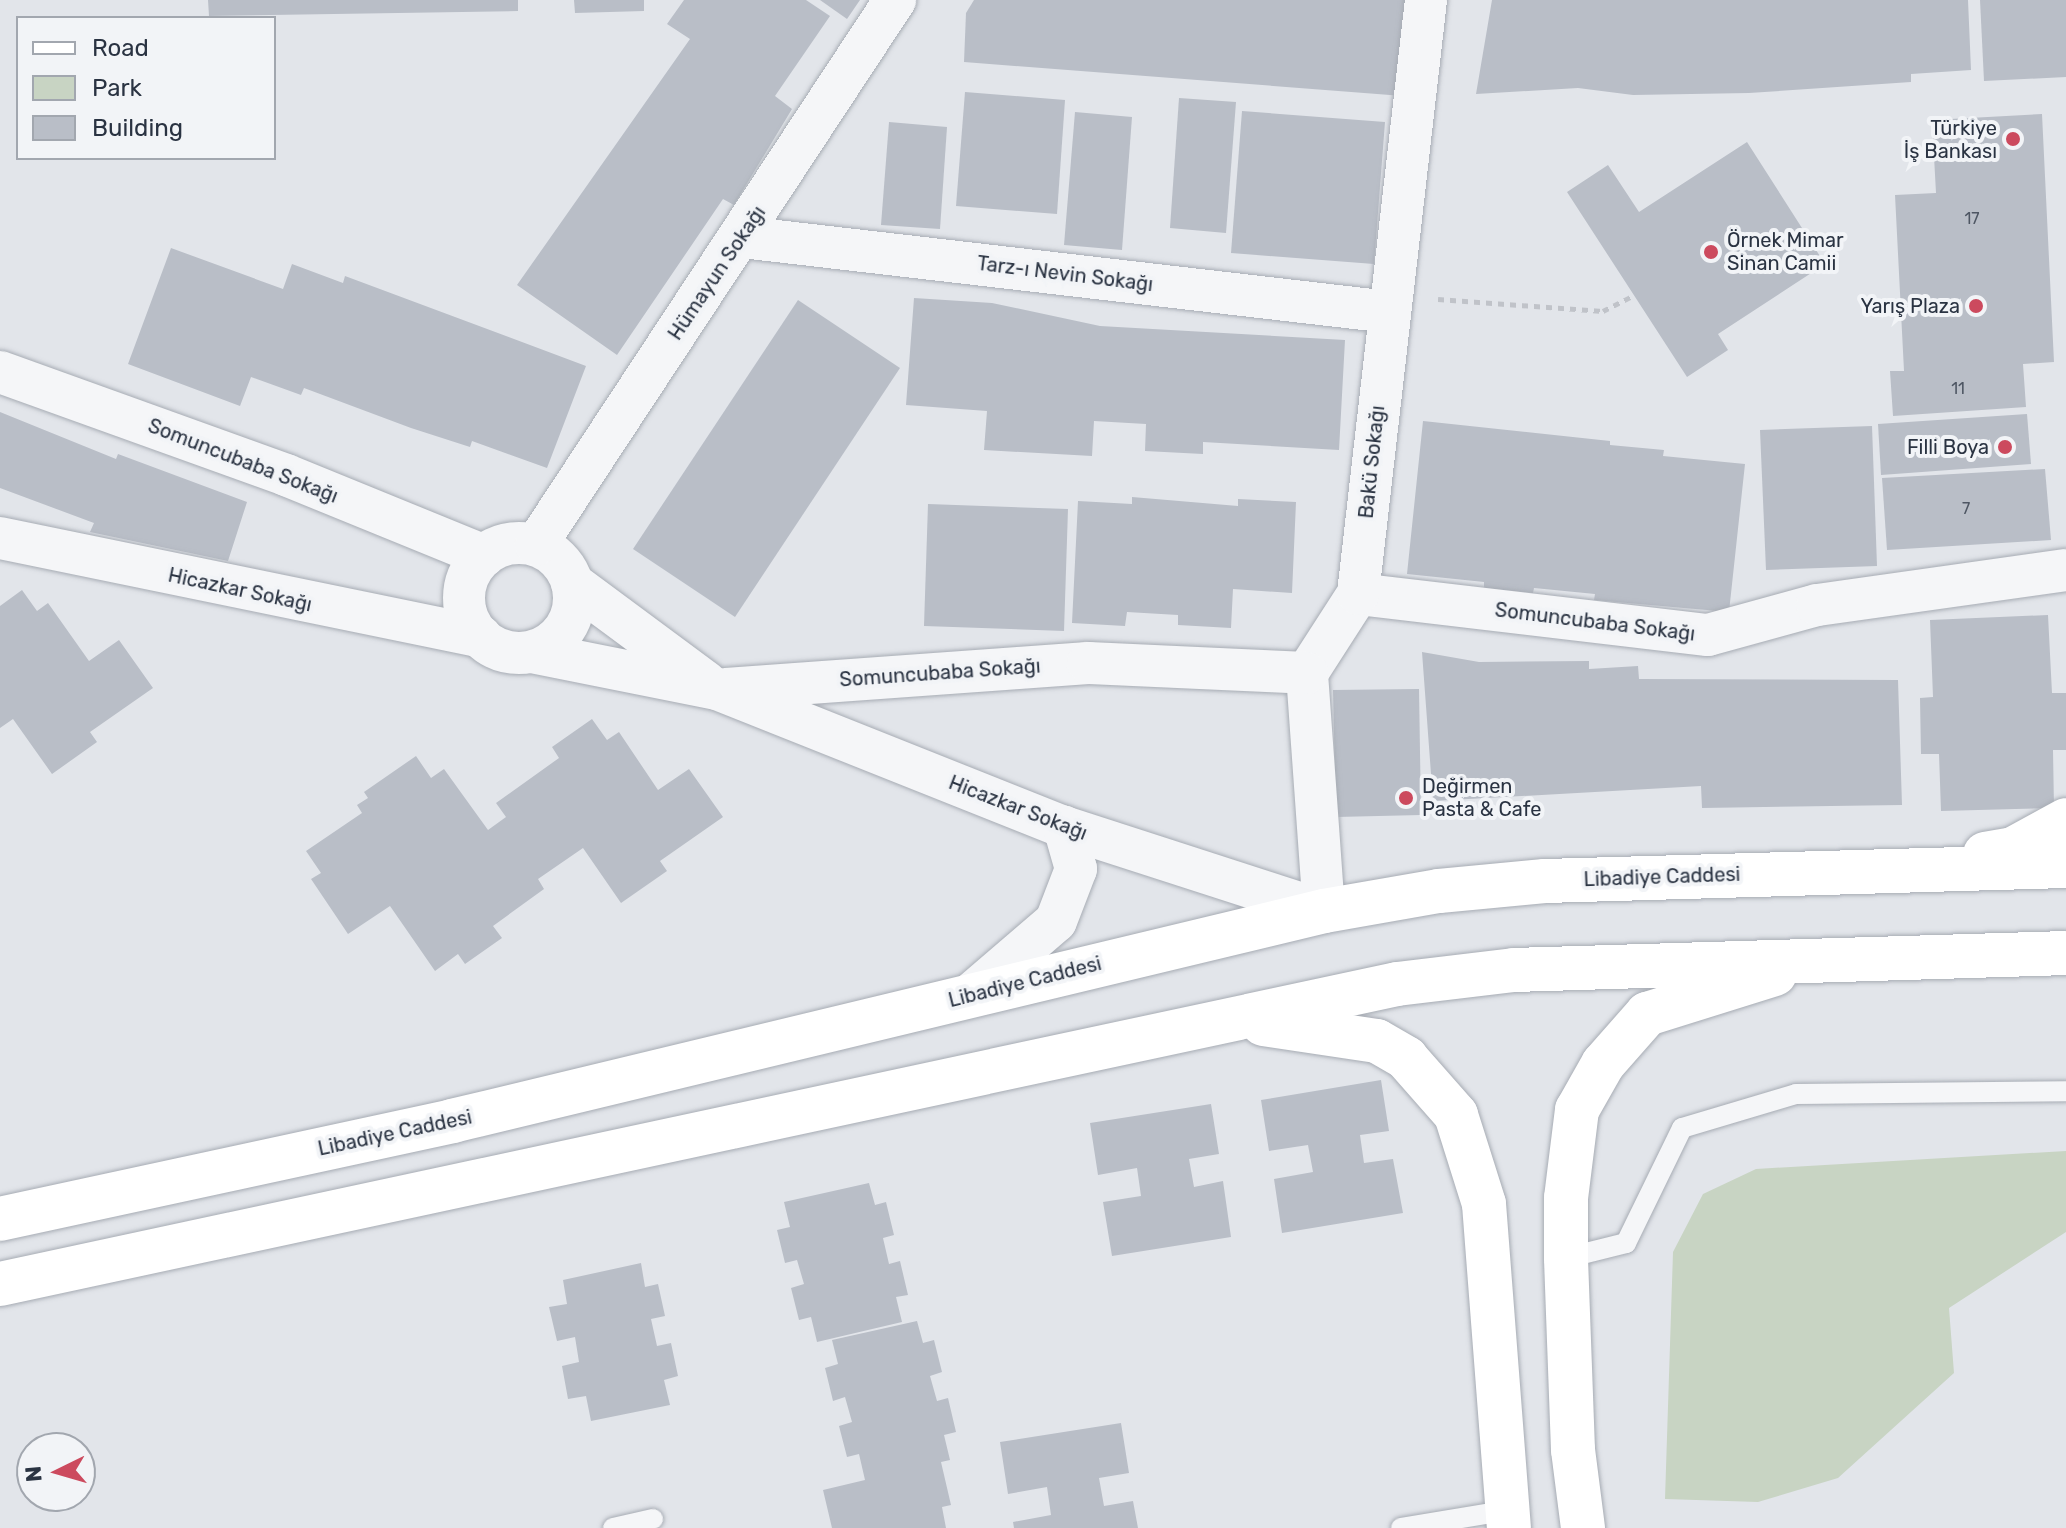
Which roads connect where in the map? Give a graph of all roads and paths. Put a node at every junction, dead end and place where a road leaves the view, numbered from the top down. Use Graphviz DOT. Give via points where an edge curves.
graph roads {
  1 [pos="895,0"];
  2 [pos="1426,0"];
  3 [pos="742,237"];
  4 [pos="1634,295"];
  5 [pos="1390,304"];
  6 [pos="0,372"];
  7 [pos="0,538"];
  8 [pos="536,545"];
  9 [pos="484,556"];
  10 [pos="2066,570"];
  11 [pos="572,583"];
  12 [pos="1358,594"];
  13 [pos="481,637"];
  14 [pos="531,652"];
  15 [pos="1307,673"];
  16 [pos="717,689"];
  17 [pos="2066,820"];
  18 [pos="1064,827"];
  19 [pos="2066,866"];
  20 [pos="1899,869"];
  21 [pos="1324,911"];
  22 [pos="2066,953"];
  23 [pos="1833,956"];
  24 [pos="970,995"];
  25 [pos="1237,1020"];
  26 [pos="2066,1091"];
  27 [pos="0,1219"];
  28 [pos="1566,1258"];
  29 [pos="0,1284"];
  30 [pos="653,1519"];
  31 [pos="1510,1519"];
  32 [pos="613,1528"];
  33 [pos="1401,1528"];
  34 [pos="1583,1528"];
  1 -- 3 [label="street, Hümayun Sokağı"];
  2 -- 5 [label="street, Bakü Sokağı"];
  3 -- 5 [label="street, Tarz-ı Nevin Sokağı"];
  3 -- 8 [label="street, Hümayun Sokağı"];
  4 -- 5 [label="path" via="1603,311"];
  5 -- 12 [label="street, Bakü Sokağı"];
  6 -- 9 [label="street, Somuncubaba Sokağı" via="286,475"];
  7 -- 13 [label="street, Hicazkar Sokağı"];
  8 -- 9 [label="street" via="517,542"];
  8 -- 11 [label="street" via="559,560"];
  9 -- 13 [label="street" via="466,588 470,623"];
  10 -- 12 [label="street, Somuncubaba Sokağı" via="1817,605 1708,635"];
  11 -- 14 [label="street" via="570,619 554,640"];
  11 -- 16 [label="street, Hicazkar Sokağı"];
  12 -- 15 [label="street, Bakü Sokağı"];
  13 -- 14 [label="street" via="496,648"];
  14 -- 16 [label="street, Hicazkar Sokağı"];
  15 -- 16 [label="street, Somuncubaba Sokağı" via="1176,663 1088,663"];
  15 -- 21 [label="street"];
  16 -- 18 [label="street, Hicazkar Sokağı"];
  17 -- 20 [label="main road" via="2013,849"];
  18 -- 21 [label="street, Hicazkar Sokağı"];
  18 -- 24 [label="street" via="1076,869 1056,921"];
  19 -- 20 [label="main road, Libadiye Caddesi"];
  20 -- 21 [label="main road, Libadiye Caddesi" via="1545,881 1439,891"];
  21 -- 24 [label="main road, Libadiye Caddesi"];
  22 -- 23 [label="main road"];
  23 -- 25 [label="main road" via="1514,970 1397,984"];
  23 -- 28 [label="main road" via="1647,1014 1603,1064 1577,1110 1566,1198"];
  24 -- 27 [label="main road, Libadiye Caddesi" via="452,1121"];
  25 -- 29 [label="main road"];
  25 -- 31 [label="main road" via="1377,1041 1406,1058 1456,1115 1484,1204"];
  26 -- 28 [label="lane" via="1796,1094 1682,1128 1626,1243"];
  28 -- 34 [label="main road" via="1573,1450"];
  30 -- 32 [label="lane"];
  31 -- 33 [label="lane"];
}
